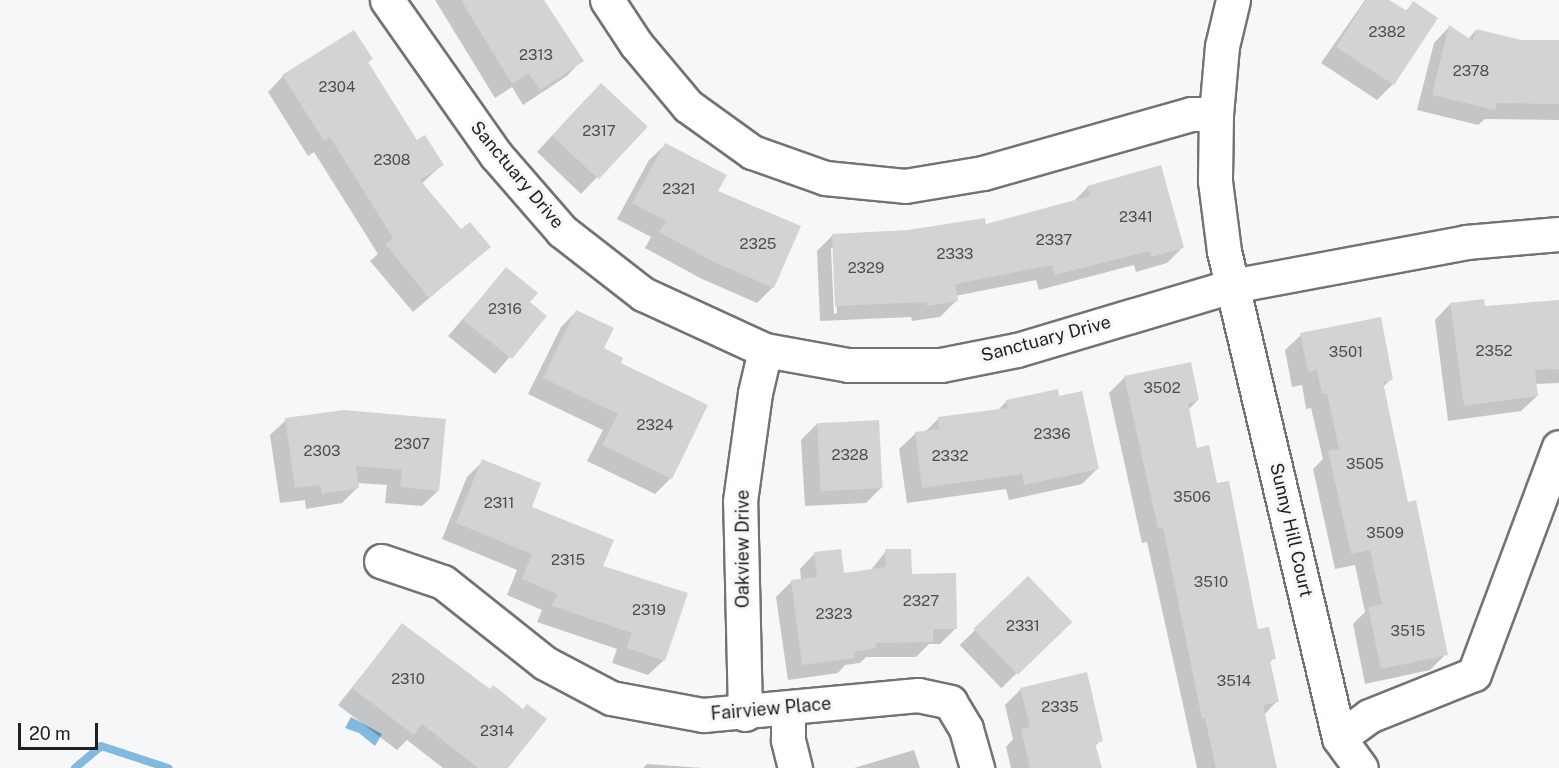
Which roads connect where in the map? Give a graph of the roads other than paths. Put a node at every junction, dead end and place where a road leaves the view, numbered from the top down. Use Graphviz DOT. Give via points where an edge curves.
graph roads {
  1 [pos="387,0"];
  2 [pos="607,0"];
  3 [pos="1233,0"];
  4 [pos="1215,114"];
  5 [pos="1559,234"];
  6 [pos="1232,286"];
  7 [pos="765,350"];
  8 [pos="1559,447"];
  9 [pos="381,561"];
  10 [pos="788,709"];
  11 [pos="745,714"];
  12 [pos="1339,738"];
  13 [pos="795,768"];
  14 [pos="977,768"];
  15 [pos="1361,768"];
  1 -- 7 [label="street, Sanctuary Drive" via="496,155 562,231 644,294"];
  2 -- 4 [label="street" via="636,44 688,106 752,152 825,178 916,184 983,173 1191,114"];
  3 -- 4 [label="street, Sunny Hill Court" via="1222,46"];
  4 -- 6 [label="street, Sunny Hill Court" via="1215,181"];
  5 -- 6 [label="street, Sanctuary Drive" via="1466,242"];
  6 -- 7 [label="street, Sanctuary Drive" via="1017,350 942,365 848,365"];
  6 -- 12 [label="street, Sunny Hill Court"];
  7 -- 11 [label="street, Oakview Drive" via="740,501"];
  8 -- 12 [label="street" via="1474,674 1369,716"];
  9 -- 11 [label="street, Fairview Place" via="443,582 544,663 611,698 674,713"];
  10 -- 11 [label="street, Fairview Place"];
  10 -- 13 [label="street" via="788,740"];
  10 -- 14 [label="street, Fairview Place" via="918,695 950,702 966,729"];
  12 -- 15 [label="street, Sunny Hill Court"];
}
